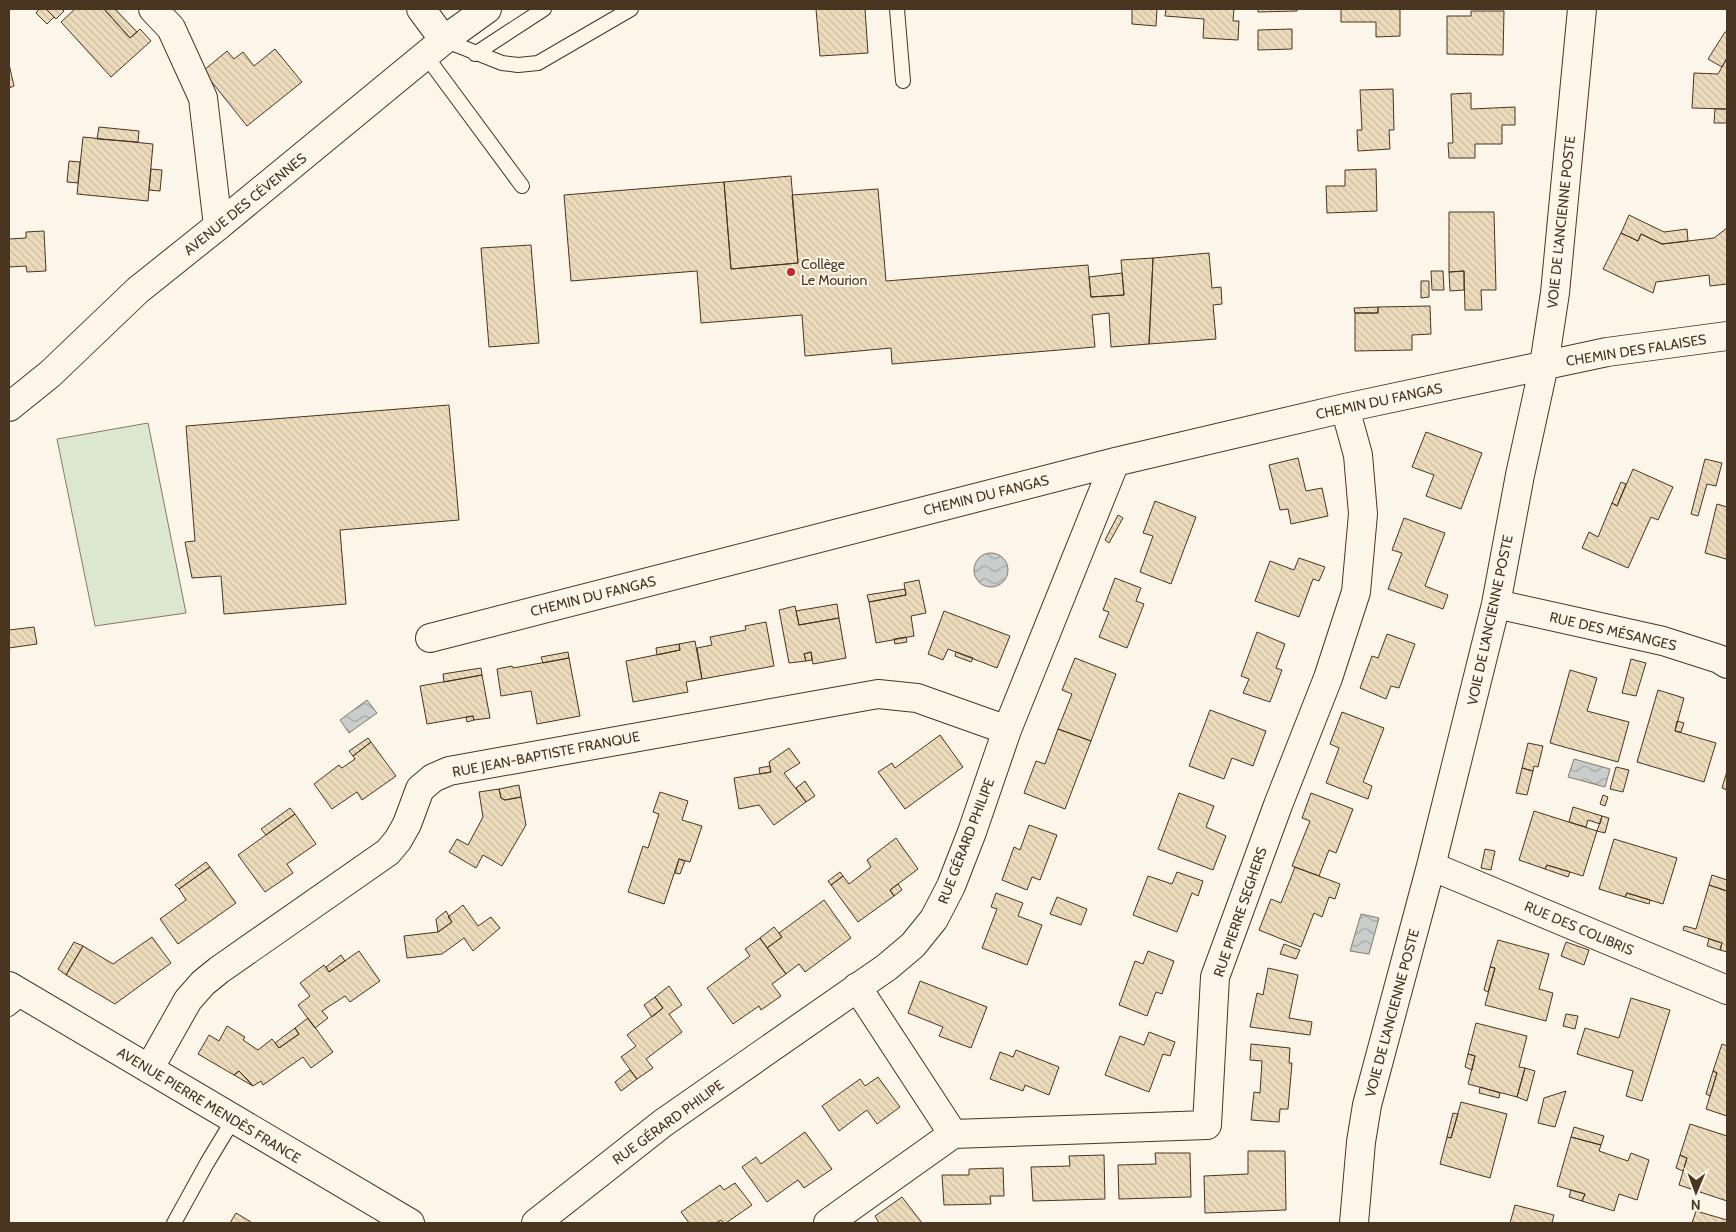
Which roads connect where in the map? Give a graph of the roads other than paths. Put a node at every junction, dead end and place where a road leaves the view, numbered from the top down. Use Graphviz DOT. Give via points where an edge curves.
graph roads {
  1 [pos="153,9"];
  2 [pos="421,9"];
  3 [pos="486,9"];
  4 [pos="544,9"];
  5 [pos="631,9"];
  6 [pos="897,9"];
  7 [pos="1582,9"];
  8 [pos="435,48"];
  9 [pos="475,54"];
  10 [pos="903,81"];
  11 [pos="522,186"];
  12 [pos="218,226"];
  13 [pos="1727,336"];
  14 [pos="1544,366"];
  15 [pos="9,407"];
  16 [pos="1345,408"];
  17 [pos="1115,462"];
  18 [pos="1496,604"];
  19 [pos="430,638"];
  20 [pos="1727,664"];
  21 [pos="1007,730"];
  22 [pos="1431,866"];
  23 [pos="857,988"];
  24 [pos="1727,990"];
  25 [pos="14,997"];
  26 [pos="149,1069"];
  27 [pos="233,1120"];
  28 [pos="953,1134"];
  29 [pos="174,1223"];
  30 [pos="410,1223"];
  31 [pos="536,1223"];
  32 [pos="828,1223"];
  33 [pos="1354,1223"];
  1 -- 12 [label="street" via="172,28 204,98"];
  2 -- 8 [label="street"];
  3 -- 8 [label="street, AVENUE DES CÉVENNES"];
  4 -- 9 [label="lane"];
  5 -- 9 [label="lane" via="538,63 502,63"];
  6 -- 10 [label="lane"];
  7 -- 14 [label="street, VOIE DE L'ANCIENNE POSTE" via="1555,293"];
  8 -- 9 [label="lane"];
  8 -- 11 [label="lane"];
  8 -- 12 [label="street, AVENUE DES CÉVENNES"];
  12 -- 15 [label="street, AVENUE DES CÉVENNES" via="138,290 50,374"];
  13 -- 14 [label="street, CHEMIN DES FALAISES" via="1607,352"];
  14 -- 16 [label="street, CHEMIN DU FANGAS"];
  14 -- 18 [label="street, VOIE DE L'ANCIENNE POSTE"];
  16 -- 17 [label="street, CHEMIN DU FANGAS"];
  16 -- 28 [label="street, RUE PIERRE SEGHERS" via="1358,455 1363,514 1356,592 1328,678 1215,977 1207,1125"];
  17 -- 19 [label="street, CHEMIN DU FANGAS"];
  17 -- 21 [label="street, RUE GÉRARD PHILIPE"];
  18 -- 20 [label="street, RUE DES MÉSANGES" via="1664,641 1719,658"];
  18 -- 22 [label="street, VOIE DE L'ANCIENNE POSTE"];
  21 -- 23 [label="street, RUE GÉRARD PHILIPE" via="972,832 934,919 913,944"];
  21 -- 26 [label="street, RUE JEAN-BAPTISTE FRANQUE" via="917,698 878,694 449,771 420,789 407,824 388,852 202,984 188,1000"];
  22 -- 24 [label="street, RUE DES COLIBRIS"];
  22 -- 33 [label="street, VOIE DE L'ANCIENNE POSTE" via="1367,1105"];
  23 -- 28 [label="street"];
  23 -- 31 [label="street, RUE GÉRARD PHILIPE" via="663,1123"];
  25 -- 26 [label="street, AVENUE PIERRE MENDÈS FRANCE"];
  26 -- 27 [label="street, AVENUE PIERRE MENDÈS FRANCE"];
  27 -- 29 [label="lane"];
  27 -- 30 [label="street, AVENUE PIERRE MENDÈS FRANCE"];
  28 -- 32 [label="street"];
}
